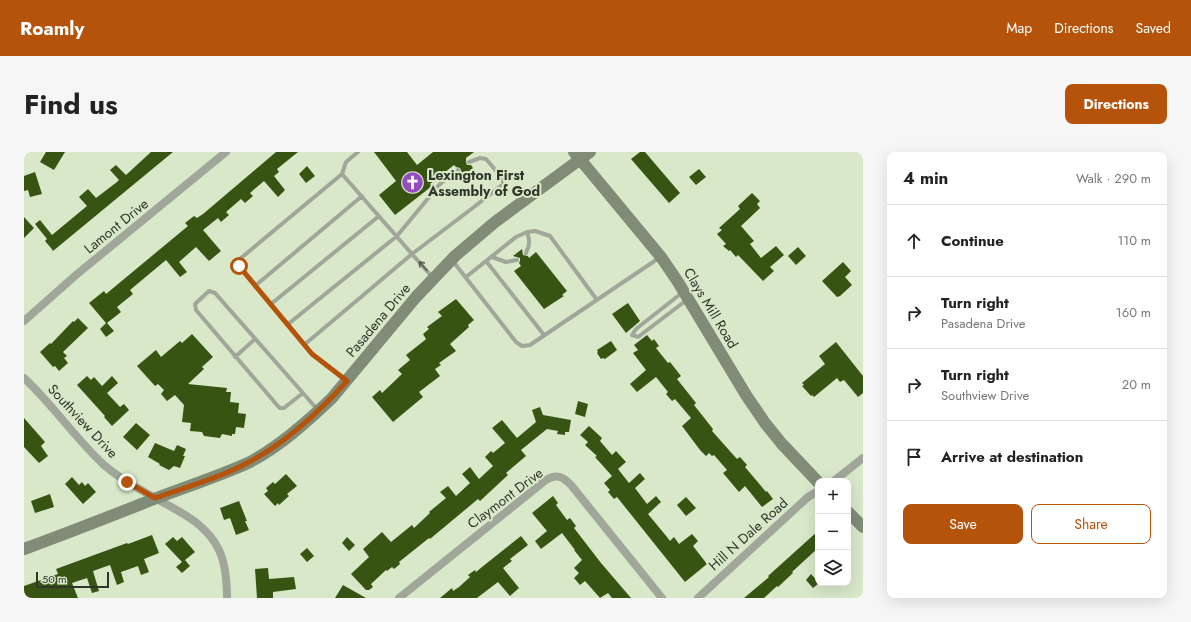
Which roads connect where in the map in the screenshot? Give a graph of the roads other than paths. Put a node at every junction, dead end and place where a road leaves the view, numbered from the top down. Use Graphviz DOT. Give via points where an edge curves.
graph roads {
  1 [pos="226,152"];
  2 [pos="358,152"];
  3 [pos="582,155"];
  4 [pos="469,162"];
  5 [pos="458,170"];
  6 [pos="342,174"];
  7 [pos="362,196"];
  8 [pos="379,216"];
  9 [pos="527,232"];
  10 [pos="397,236"];
  11 [pos="526,253"];
  12 [pos="412,254"];
  13 [pos="492,257"];
  14 [pos="661,257"];
  15 [pos="452,260"];
  16 [pos="516,260"];
  17 [pos="486,261"];
  18 [pos="433,278"];
  19 [pos="466,278"];
  20 [pos="255,286"];
  21 [pos="686,295"];
  22 [pos="598,300"];
  23 [pos="271,304"];
  24 [pos="24,321"];
  25 [pos="287,325"];
  26 [pos="544,335"];
  27 [pos="255,339"];
  28 [pos="304,345"];
  29 [pos="235,357"];
  30 [pos="24,378"];
  31 [pos="347,381"];
  32 [pos="303,393"];
  33 [pos="319,411"];
  34 [pos="863,458"];
  35 [pos="838,478"];
  36 [pos="815,479"];
  37 [pos="815,493"];
  38 [pos="155,498"];
  39 [pos="850,514"];
  40 [pos="863,527"];
  41 [pos="24,549"];
  42 [pos="227,598"];
  43 [pos="399,598"];
  44 [pos="662,598"];
  45 [pos="698,598"];
  1 -- 24 [label="street, Lamont Drive"];
  2 -- 6 [label="lane" via="346,162"];
  3 -- 14 [label="street, Clays Mill Road"];
  3 -- 15 [label="street, Pasadena Drive" via="495,222"];
  4 -- 12 [label="lane" via="480,158 486,159 503,179 502,184"];
  5 -- 10 [label="lane" via="440,184"];
  6 -- 7 [label="lane"];
  6 -- 20 [label="lane" via="241,258 239,266"];
  7 -- 8 [label="lane"];
  7 -- 20 [label="lane"];
  8 -- 10 [label="lane"];
  8 -- 23 [label="lane"];
  9 -- 11 [label="lane" via="530,239"];
  9 -- 13 [label="lane" via="516,237"];
  9 -- 22 [label="lane" via="535,231 550,236"];
  10 -- 12 [label="lane"];
  10 -- 25 [label="lane"];
  18 -- 12 [label="lane, one-way"];
  12 -- 28 [label="lane"];
  13 -- 16 [label="lane" via="506,262"];
  13 -- 17 [label="lane"];
  14 -- 21 [label="street, Clays Mill Road"];
  14 -- 22 [label="lane"];
  15 -- 18 [label="street, Pasadena Drive"];
  15 -- 19 [label="lane"];
  17 -- 19 [label="lane"];
  17 -- 26 [label="lane"];
  18 -- 31 [label="street, Pasadena Drive"];
  19 -- 26 [label="lane" via="516,342 522,346 530,345"];
  20 -- 23 [label="lane"];
  21 -- 21 [label="lane" via="638,337 632,335 636,329"];
  21 -- 36 [label="street, Clays Mill Road" via="765,423"];
  22 -- 26 [label="lane"];
  23 -- 25 [label="lane"];
  25 -- 28 [label="lane"];
  27 -- 29 [label="lane"];
  27 -- 29 [label="lane" via="215,293 209,291 195,304 196,310"];
  27 -- 32 [label="lane"];
  28 -- 31 [label="lane"];
  29 -- 32 [label="lane" via="280,408 284,408"];
  30 -- 38 [label="street, Southview Drive" via="104,464 127,482"];
  31 -- 33 [label="street, Pasadena Drive"];
  32 -- 33 [label="lane"];
  33 -- 38 [label="street, Pasadena Drive" via="279,443 248,462"];
  34 -- 35 [label="street"];
  37 -- 45 [label="street, Hill N Dale Road"];
  38 -- 41 [label="street, Pasadena Drive"];
  38 -- 42 [label="street, Southview Drive" via="186,515 204,528 210,536 223,560"];
  39 -- 40 [label="street"];
  43 -- 44 [label="street, Claymont Drive" via="546,480 557,476 564,478 571,485"];
}
